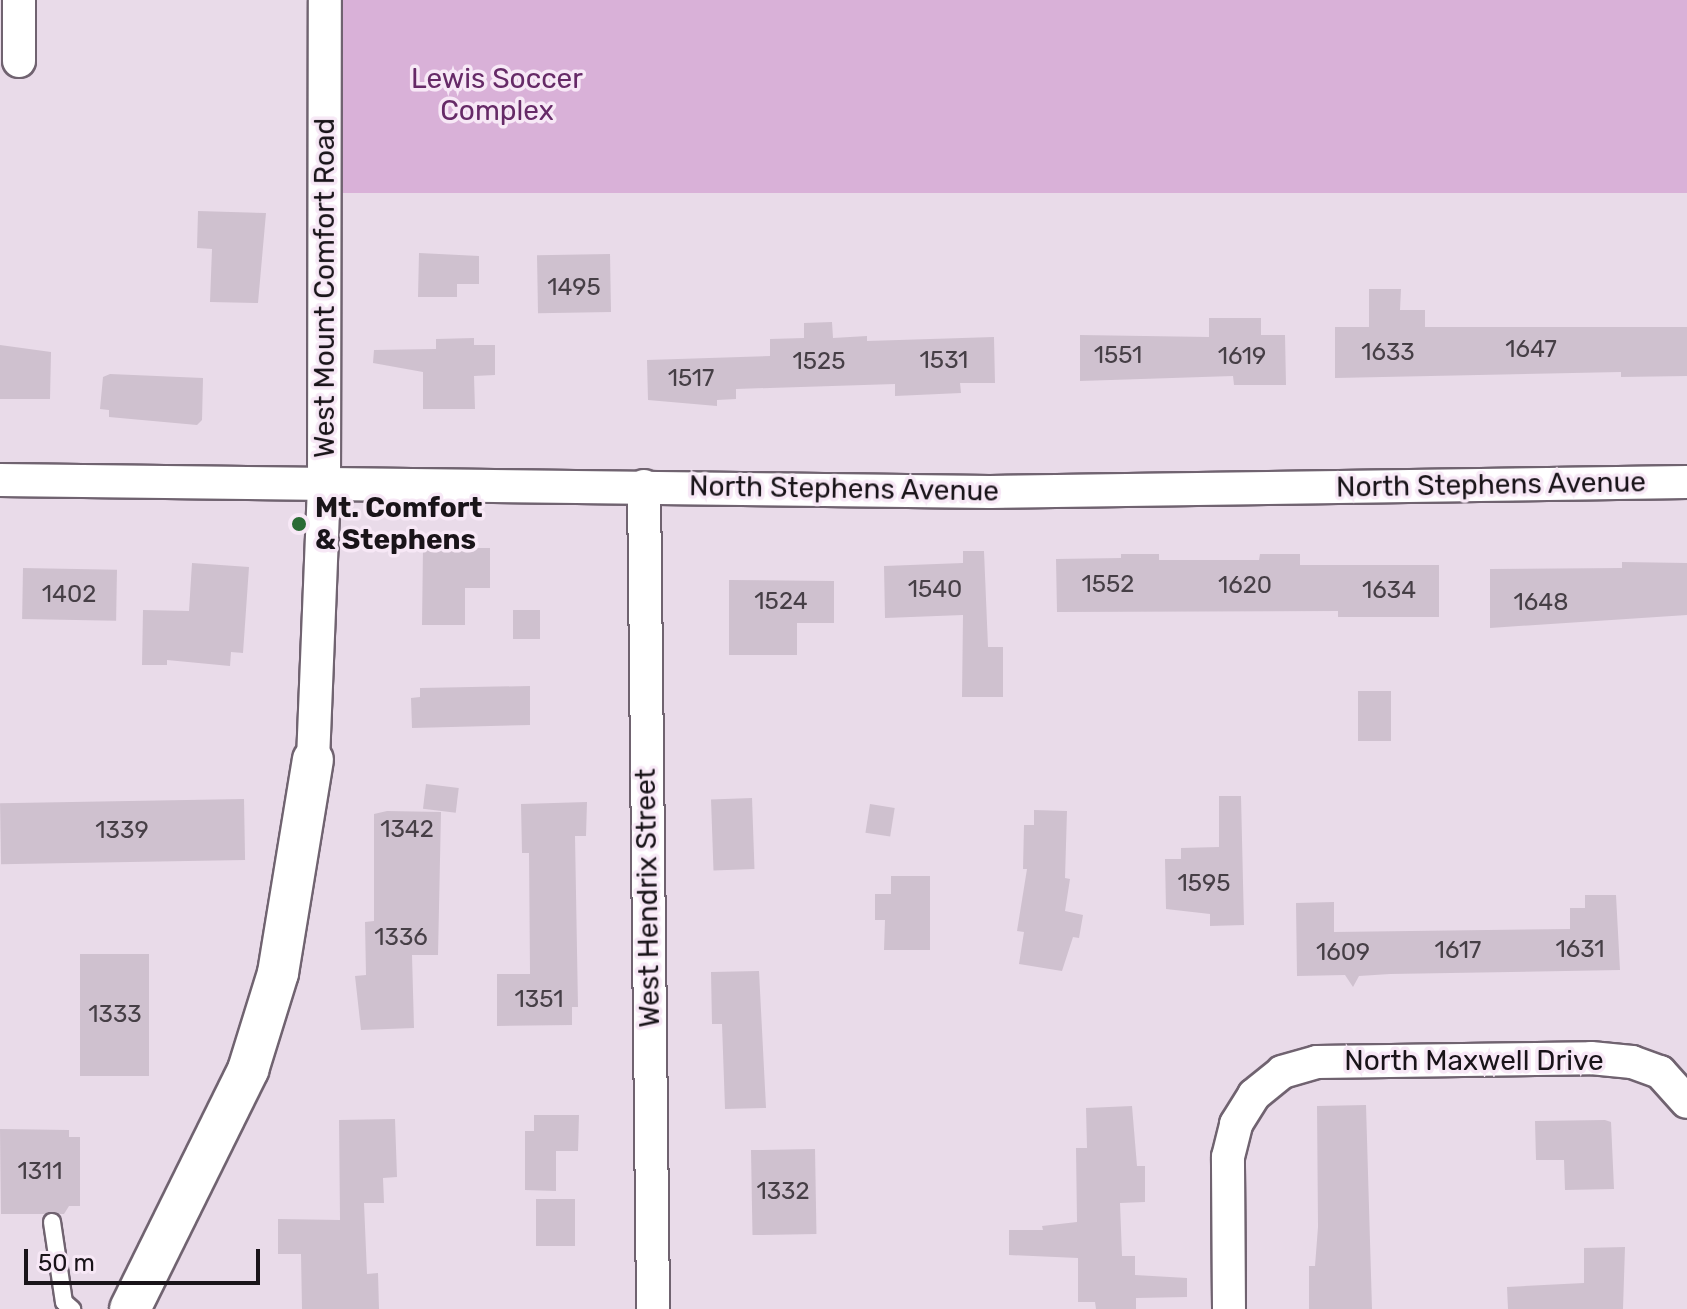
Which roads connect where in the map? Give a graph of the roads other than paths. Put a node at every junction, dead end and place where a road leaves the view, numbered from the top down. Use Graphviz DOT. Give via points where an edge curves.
graph roads {
  1 [pos="19,0"];
  2 [pos="325,0"];
  3 [pos="19,61"];
  4 [pos="0,480"];
  5 [pos="1687,482"];
  6 [pos="644,486"];
  7 [pos="324,487"];
  8 [pos="313,760"];
  9 [pos="1687,1102"];
  10 [pos="52,1222"];
  11 [pos="72,1309"];
  12 [pos="130,1309"];
  13 [pos="653,1309"];
  14 [pos="1229,1309"];
  1 -- 3 [label="street"];
  2 -- 7 [label="street, West Mount Comfort Road"];
  4 -- 7 [label="street, North Stephens Avenue"];
  5 -- 6 [label="street, North Stephens Avenue" via="990,492"];
  6 -- 7 [label="street, North Stephens Avenue"];
  6 -- 13 [label="street, West Hendrix Street"];
  7 -- 8 [label="street, West Mount Comfort Road"];
  8 -- 12 [label="street, West Mount Comfort Road" via="278,973 248,1070"];
  9 -- 14 [label="street, North Maxwell Drive" via="1660,1072 1632,1062 1591,1058 1317,1062 1282,1072 1254,1095 1236,1124 1228,1157"];
  10 -- 11 [label="lane" via="64,1302"];
}
